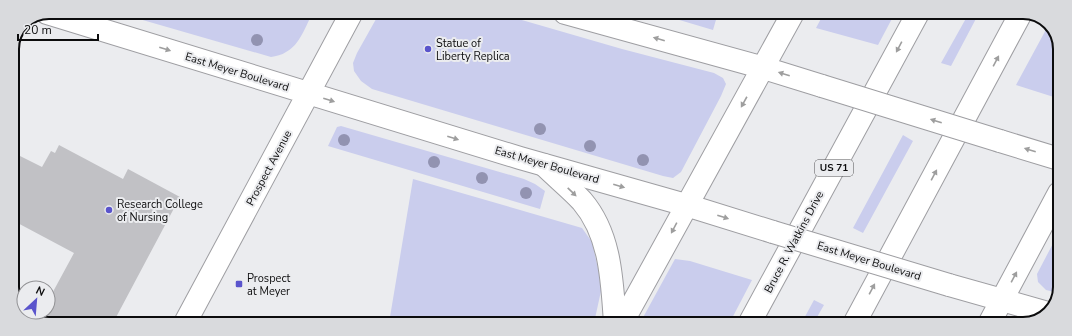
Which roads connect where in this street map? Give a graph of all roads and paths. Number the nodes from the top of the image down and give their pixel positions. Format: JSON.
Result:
{"nodes":[{"id":1,"x":66,"y":19,"type":"edge"},
{"id":2,"x":348,"y":19,"type":"edge"},
{"id":3,"x":587,"y":19,"type":"edge"},
{"id":4,"x":790,"y":19,"type":"edge"},
{"id":5,"x":915,"y":19,"type":"edge"},
{"id":6,"x":1018,"y":19,"type":"edge"},
{"id":7,"x":764,"y":68,"type":"junction"},
{"id":8,"x":307,"y":94,"type":"junction"},
{"id":9,"x":1053,"y":157,"type":"edge"},
{"id":10,"x":544,"y":165,"type":"junction"},
{"id":11,"x":1053,"y":204,"type":"edge"},
{"id":12,"x":686,"y":205,"type":"junction"},
{"id":13,"x":1002,"y":300,"type":"junction"},
{"id":14,"x":1041,"y":311,"type":"edge"},
{"id":15,"x":188,"y":317,"type":"edge"},
{"id":16,"x":615,"y":317,"type":"edge"},
{"id":17,"x":626,"y":317,"type":"edge"},
{"id":18,"x":753,"y":317,"type":"edge"},
{"id":19,"x":858,"y":317,"type":"edge"},
{"id":20,"x":993,"y":317,"type":"edge"}],
"edges":[{"from":1,"to":8,"type":"main road","name":"East Meyer Boulevard","one_way":true},
{"from":2,"to":8,"type":"main road","name":"Prospect Avenue"},
{"from":7,"to":3,"type":"main road","one_way":true},
{"from":4,"to":7,"type":"main road"},
{"from":5,"to":18,"type":"main road","name":"Bruce R. Watkins Drive","number":"US 71","one_way":true},
{"from":19,"to":6,"type":"main road","one_way":true},
{"from":9,"to":7,"type":"main road","one_way":true,"bridge":true},
{"from":7,"to":12,"type":"main road","one_way":true},
{"from":8,"to":10,"type":"main road","name":"East Meyer Boulevard","one_way":true},
{"from":8,"to":15,"type":"main road","name":"Prospect Avenue"},
{"from":10,"to":12,"type":"main road","name":"East Meyer Boulevard","one_way":true},
{"from":10,"to":16,"type":"main road","one_way":true},
{"from":13,"to":11,"type":"main road","one_way":true},
{"from":12,"to":13,"type":"main road","name":"East Meyer Boulevard","one_way":true,"bridge":true},
{"from":12,"to":17,"type":"main road","one_way":true},
{"from":13,"to":14,"type":"main road","name":"East Meyer Boulevard"},
{"from":13,"to":20,"type":"main road"}]}
